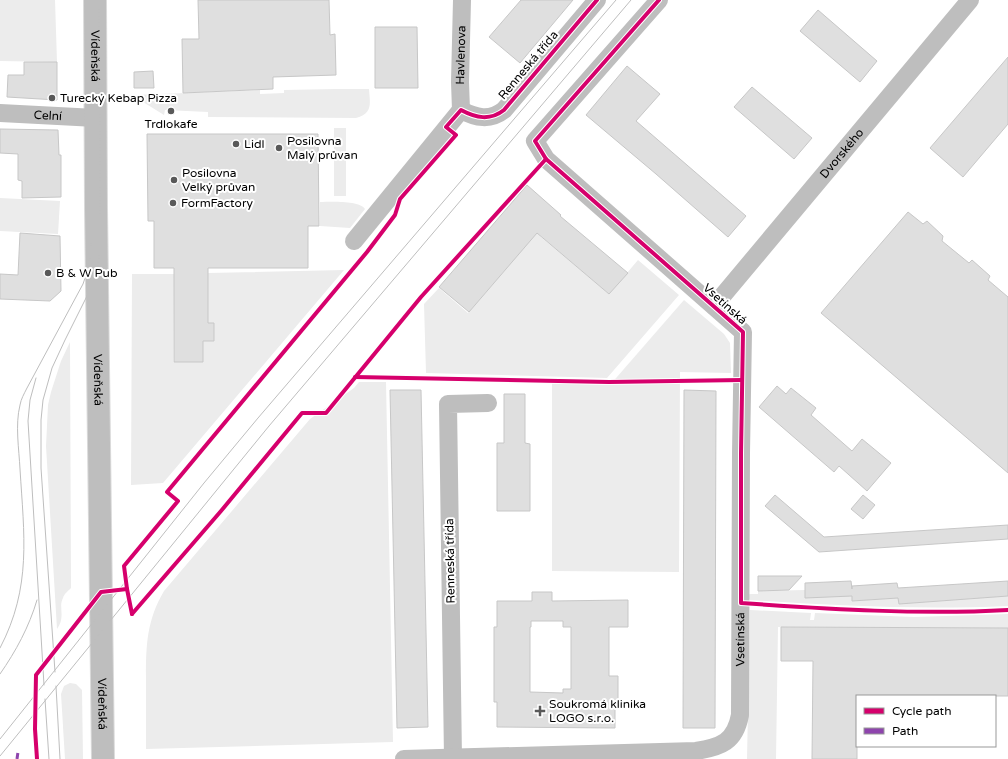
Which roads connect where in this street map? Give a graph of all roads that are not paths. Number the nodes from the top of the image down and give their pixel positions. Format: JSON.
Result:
{"nodes":[{"id":1,"x":95,"y":0,"type":"edge"},
{"id":2,"x":462,"y":0,"type":"edge"},
{"id":3,"x":597,"y":0,"type":"edge"},
{"id":4,"x":659,"y":0,"type":"edge"},
{"id":5,"x":970,"y":0,"type":"edge"},
{"id":6,"x":461,"y":110,"type":"junction"},
{"id":7,"x":0,"y":113,"type":"edge"},
{"id":8,"x":96,"y":118,"type":"junction"},
{"id":9,"x":354,"y":241,"type":"dead end"},
{"id":10,"x":714,"y":306,"type":"junction"},
{"id":11,"x":488,"y":404,"type":"dead end"},
{"id":12,"x":624,"y":756,"type":"edge"},
{"id":13,"x":452,"y":758,"type":"edge"},
{"id":14,"x":103,"y":759,"type":"edge"},
{"id":15,"x":404,"y":759,"type":"edge"}],
"edges":[{"from":1,"to":8,"type":"main road","name":"Vídeňská"},
{"from":2,"to":6,"type":"street","name":"Havlenova"},
{"from":3,"to":6,"type":"street","name":"Renneská třída"},
{"from":4,"to":10,"type":"street","name":"Vsetínská"},
{"from":5,"to":10,"type":"street","name":"Dvorského"},
{"from":6,"to":9,"type":"street"},
{"from":7,"to":8,"type":"street","name":"Celní"},
{"from":8,"to":14,"type":"main road","name":"Vídeňská"},
{"from":10,"to":12,"type":"street","name":"Vsetínská"},
{"from":11,"to":13,"type":"street","name":"Renneská třída"},
{"from":12,"to":13,"type":"street","name":"Vsetínská"},
{"from":13,"to":15,"type":"street","name":"Vsetínská"}]}
